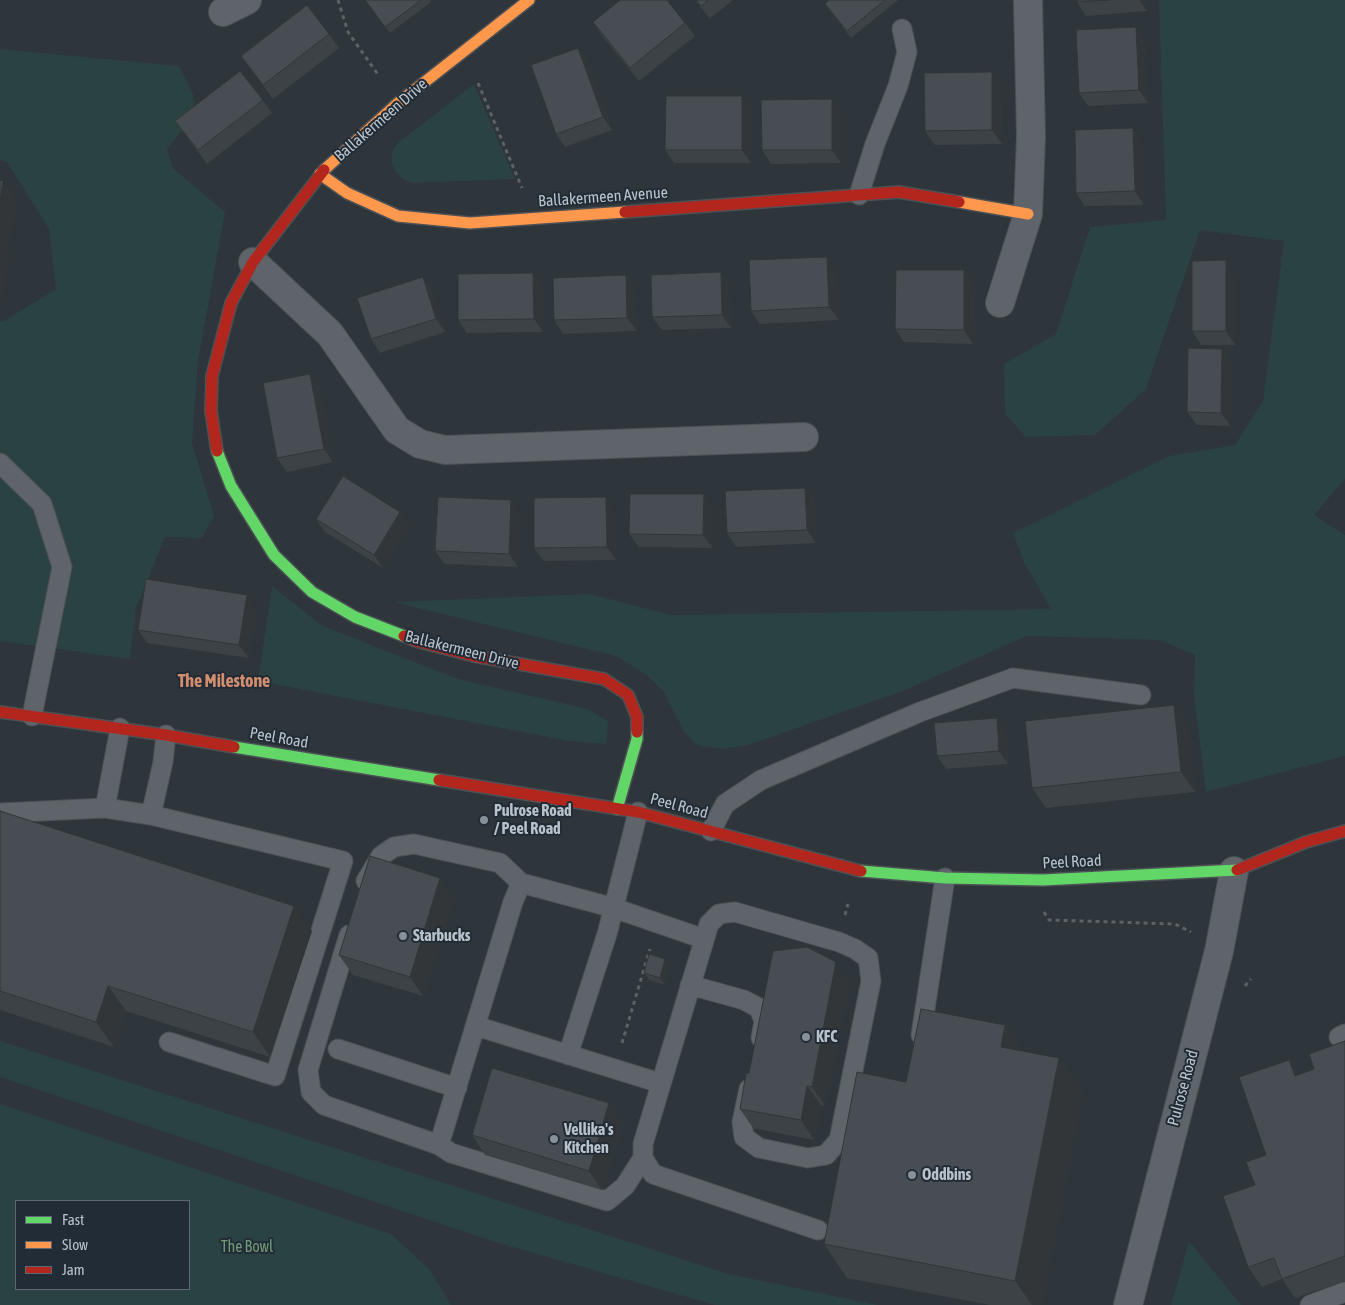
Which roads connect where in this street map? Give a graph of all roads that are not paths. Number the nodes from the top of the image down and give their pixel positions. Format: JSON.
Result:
{"nodes":[{"id":1,"x":529,"y":0,"type":"edge"},
{"id":2,"x":1028,"y":0,"type":"edge"},
{"id":3,"x":902,"y":28,"type":"dead end"},
{"id":4,"x":320,"y":174,"type":"junction"},
{"id":5,"x":860,"y":195,"type":"junction"},
{"id":6,"x":1028,"y":214,"type":"junction"},
{"id":7,"x":254,"y":262,"type":"junction"},
{"id":8,"x":1000,"y":303,"type":"dead end"},
{"id":9,"x":804,"y":437,"type":"dead end"},
{"id":10,"x":0,"y":463,"type":"edge"},
{"id":11,"x":1142,"y":695,"type":"dead end"},
{"id":12,"x":0,"y":712,"type":"edge"},
{"id":13,"x":32,"y":716,"type":"junction"},
{"id":14,"x":120,"y":728,"type":"junction"},
{"id":15,"x":166,"y":734,"type":"junction"},
{"id":16,"x":105,"y":808,"type":"junction"},
{"id":17,"x":617,"y":809,"type":"junction"},
{"id":18,"x":0,"y":812,"type":"edge"},
{"id":19,"x":638,"y":812,"type":"junction"},
{"id":20,"x":151,"y":815,"type":"junction"},
{"id":21,"x":1345,"y":831,"type":"edge"},
{"id":22,"x":711,"y":832,"type":"junction"},
{"id":23,"x":1234,"y":871,"type":"junction"},
{"id":24,"x":945,"y":878,"type":"junction"},
{"id":25,"x":521,"y":883,"type":"junction"},
{"id":26,"x":362,"y":893,"type":"edge"},
{"id":27,"x":614,"y":908,"type":"junction"},
{"id":28,"x":353,"y":921,"type":"edge"},
{"id":29,"x":707,"y":931,"type":"junction"},
{"id":30,"x":690,"y":985,"type":"junction"},
{"id":31,"x":476,"y":1026,"type":"junction"},
{"id":32,"x":169,"y":1042,"type":"dead end"},
{"id":33,"x":338,"y":1050,"type":"dead end"},
{"id":34,"x":919,"y":1052,"type":"edge"},
{"id":35,"x":568,"y":1055,"type":"junction"},
{"id":36,"x":757,"y":1056,"type":"edge"},
{"id":37,"x":753,"y":1075,"type":"edge"},
{"id":38,"x":660,"y":1083,"type":"junction"},
{"id":39,"x":457,"y":1088,"type":"junction"},
{"id":40,"x":439,"y":1145,"type":"junction"},
{"id":41,"x":643,"y":1158,"type":"junction"},
{"id":42,"x":818,"y":1230,"type":"dead end"},
{"id":43,"x":1345,"y":1292,"type":"edge"},
{"id":44,"x":1128,"y":1305,"type":"edge"},
{"id":45,"x":1310,"y":1305,"type":"edge"}],
"edges":[{"from":1,"to":4,"type":"main road","name":"Ballakermeen Drive"},
{"from":2,"to":6,"type":"street"},
{"from":3,"to":5,"type":"lane"},
{"from":4,"to":5,"type":"main road","name":"Ballakermeen Avenue"},
{"from":4,"to":7,"type":"main road","name":"Ballakermeen Drive"},
{"from":5,"to":6,"type":"main road","name":"Ballakermeen Avenue"},
{"from":6,"to":8,"type":"street"},
{"from":7,"to":9,"type":"street"},
{"from":7,"to":17,"type":"main road","name":"Ballakermeen Drive"},
{"from":10,"to":13,"type":"lane"},
{"from":11,"to":22,"type":"lane"},
{"from":12,"to":13,"type":"main road","name":"Peel Road"},
{"from":13,"to":14,"type":"main road","name":"Peel Road"},
{"from":14,"to":15,"type":"main road","name":"Peel Road"},
{"from":14,"to":16,"type":"lane"},
{"from":15,"to":17,"type":"main road","name":"Peel Road"},
{"from":15,"to":20,"type":"lane"},
{"from":16,"to":18,"type":"lane"},
{"from":16,"to":20,"type":"lane"},
{"from":17,"to":19,"type":"main road","name":"Peel Road"},
{"from":19,"to":22,"type":"main road","name":"Peel Road"},
{"from":19,"to":27,"type":"lane"},
{"from":20,"to":32,"type":"lane"},
{"from":21,"to":23,"type":"main road","name":"Peel Road"},
{"from":22,"to":24,"type":"main road","name":"Peel Road"},
{"from":23,"to":24,"type":"main road","name":"Peel Road"},
{"from":23,"to":44,"type":"street","name":"Pulrose Road"},
{"from":24,"to":34,"type":"lane"},
{"from":25,"to":26,"type":"lane"},
{"from":25,"to":27,"type":"lane"},
{"from":25,"to":31,"type":"lane"},
{"from":27,"to":29,"type":"lane"},
{"from":27,"to":35,"type":"lane"},
{"from":28,"to":40,"type":"lane"},
{"from":29,"to":30,"type":"lane"},
{"from":29,"to":37,"type":"lane"},
{"from":30,"to":36,"type":"lane"},
{"from":30,"to":38,"type":"lane"},
{"from":31,"to":35,"type":"lane"},
{"from":31,"to":39,"type":"lane"},
{"from":33,"to":39,"type":"lane"},
{"from":35,"to":38,"type":"lane"},
{"from":38,"to":41,"type":"lane"},
{"from":39,"to":40,"type":"lane"},
{"from":40,"to":41,"type":"lane"},
{"from":41,"to":42,"type":"lane"},
{"from":43,"to":45,"type":"lane"}]}
